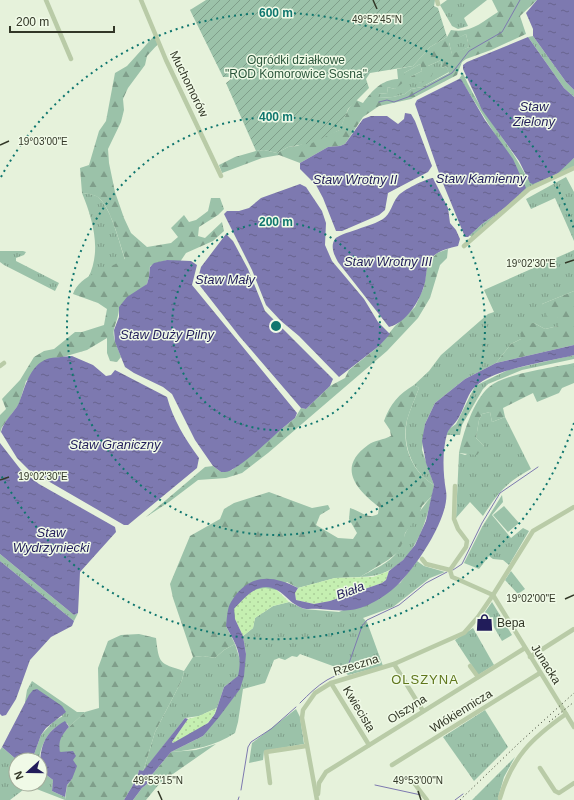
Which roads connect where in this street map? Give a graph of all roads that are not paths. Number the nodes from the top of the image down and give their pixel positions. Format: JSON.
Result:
{"nodes":[{"id":1,"x":46,"y":0,"type":"edge"},
{"id":2,"x":141,"y":0,"type":"edge"},
{"id":3,"x":71,"y":59,"type":"dead end"},
{"id":4,"x":574,"y":168,"type":"edge"},
{"id":5,"x":221,"y":176,"type":"dead end"},
{"id":6,"x":464,"y":246,"type":"dead end"},
{"id":7,"x":455,"y":486,"type":"dead end"},
{"id":8,"x":574,"y":507,"type":"edge"},
{"id":9,"x":422,"y":559,"type":"dead end"},
{"id":10,"x":450,"y":570,"type":"junction"},
{"id":11,"x":493,"y":595,"type":"junction"},
{"id":12,"x":574,"y":629,"type":"edge"},
{"id":13,"x":524,"y":648,"type":"junction"},
{"id":14,"x":530,"y":656,"type":"junction"},
{"id":15,"x":394,"y":664,"type":"junction"},
{"id":16,"x":470,"y":666,"type":"dead end"},
{"id":17,"x":540,"y":673,"type":"junction"},
{"id":18,"x":478,"y":677,"type":"junction"},
{"id":19,"x":331,"y":683,"type":"junction"},
{"id":20,"x":423,"y":711,"type":"junction"},
{"id":21,"x":566,"y":714,"type":"junction"},
{"id":22,"x":574,"y":727,"type":"edge"},
{"id":23,"x":306,"y":746,"type":"junction"},
{"id":24,"x":369,"y":746,"type":"junction"},
{"id":25,"x":392,"y":765,"type":"dead end"},
{"id":26,"x":540,"y":768,"type":"dead end"},
{"id":27,"x":270,"y":783,"type":"dead end"},
{"id":28,"x":574,"y":783,"type":"edge"},
{"id":29,"x":414,"y":784,"type":"dead end"},
{"id":30,"x":500,"y":798,"type":"dead end"},
{"id":31,"x":318,"y":800,"type":"edge"},
{"id":32,"x":427,"y":800,"type":"edge"}],
"edges":[{"from":1,"to":3,"type":"street"},
{"from":2,"to":5,"type":"street","name":"Muchomorów"},
{"from":4,"to":6,"type":"street"},
{"from":7,"to":10,"type":"street"},
{"from":8,"to":11,"type":"street","name":"Rzeczna"},
{"from":9,"to":10,"type":"street"},
{"from":10,"to":11,"type":"street"},
{"from":11,"to":13,"type":"street","name":"Junacka"},
{"from":11,"to":15,"type":"street","name":"Rzeczna"},
{"from":12,"to":14,"type":"street"},
{"from":13,"to":14,"type":"street","name":"Junacka"},
{"from":13,"to":18,"type":"street","name":"Olszyna"},
{"from":14,"to":17,"type":"street","name":"Junacka"},
{"from":15,"to":19,"type":"street","name":"Rzeczna"},
{"from":15,"to":20,"type":"street"},
{"from":16,"to":18,"type":"street"},
{"from":17,"to":21,"type":"street","name":"Junacka"},
{"from":17,"to":25,"type":"street","name":"Włókiennicza"},
{"from":18,"to":20,"type":"street","name":"Olszyna"},
{"from":19,"to":23,"type":"street","name":"Rzeczna"},
{"from":19,"to":24,"type":"street","name":"Kwiecista"},
{"from":20,"to":24,"type":"street","name":"Olszyna"},
{"from":21,"to":22,"type":"street","name":"Junacka"},
{"from":21,"to":30,"type":"street"},
{"from":23,"to":27,"type":"street"},
{"from":23,"to":31,"type":"street","name":"Rzeczna"},
{"from":24,"to":31,"type":"street","name":"Olszyna"},
{"from":26,"to":28,"type":"street"},
{"from":29,"to":32,"type":"street"}]}
